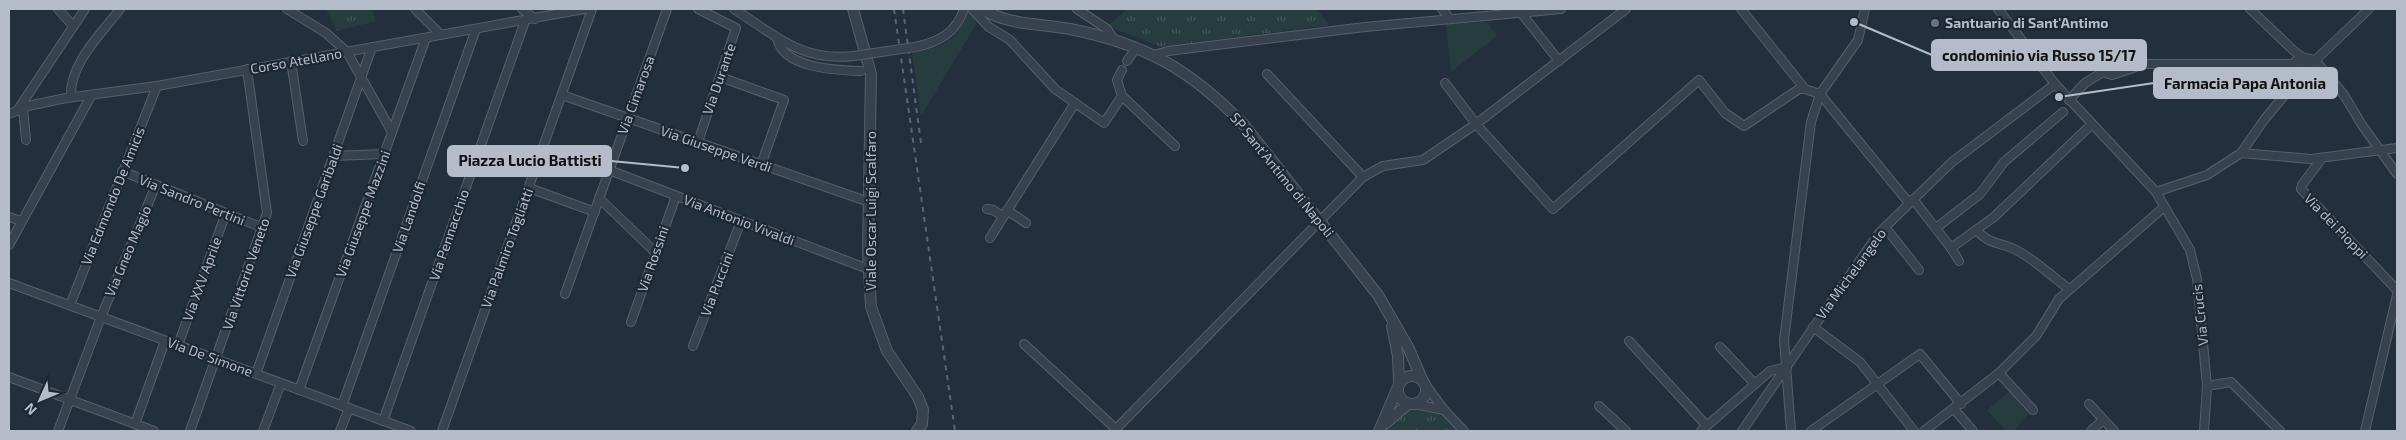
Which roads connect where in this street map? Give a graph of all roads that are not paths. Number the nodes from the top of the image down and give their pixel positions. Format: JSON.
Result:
{"nodes":[{"id":1,"x":58,"y":9,"type":"edge"},
{"id":2,"x":85,"y":9,"type":"edge"},
{"id":3,"x":120,"y":9,"type":"edge"},
{"id":4,"x":287,"y":9,"type":"edge"},
{"id":5,"x":415,"y":9,"type":"edge"},
{"id":6,"x":522,"y":9,"type":"edge"},
{"id":7,"x":584,"y":9,"type":"edge"},
{"id":8,"x":592,"y":9,"type":"edge"},
{"id":9,"x":667,"y":9,"type":"edge"},
{"id":10,"x":698,"y":9,"type":"edge"},
{"id":11,"x":734,"y":9,"type":"edge"},
{"id":12,"x":853,"y":9,"type":"edge"},
{"id":13,"x":972,"y":9,"type":"edge"},
{"id":14,"x":982,"y":9,"type":"edge"},
{"id":15,"x":1077,"y":9,"type":"edge"},
{"id":16,"x":1442,"y":9,"type":"edge"},
{"id":17,"x":1561,"y":9,"type":"edge"},
{"id":18,"x":1626,"y":9,"type":"edge"},
{"id":19,"x":1741,"y":9,"type":"edge"},
{"id":20,"x":1865,"y":9,"type":"edge"},
{"id":21,"x":1998,"y":9,"type":"edge"},
{"id":22,"x":2250,"y":9,"type":"edge"},
{"id":23,"x":2369,"y":9,"type":"edge"},
{"id":24,"x":963,"y":11,"type":"edge"},
{"id":25,"x":1522,"y":14,"type":"junction"},
{"id":26,"x":535,"y":19,"type":"junction"},
{"id":27,"x":1450,"y":19,"type":"junction"},
{"id":28,"x":525,"y":20,"type":"junction"},
{"id":29,"x":73,"y":26,"type":"junction"},
{"id":30,"x":476,"y":29,"type":"junction"},
{"id":31,"x":441,"y":35,"type":"junction"},
{"id":32,"x":426,"y":38,"type":"junction"},
{"id":33,"x":777,"y":38,"type":"junction"},
{"id":34,"x":1114,"y":40,"type":"junction"},
{"id":35,"x":372,"y":47,"type":"junction"},
{"id":36,"x":1136,"y":48,"type":"junction"},
{"id":37,"x":2294,"y":51,"type":"junction"},
{"id":38,"x":347,"y":52,"type":"junction"},
{"id":39,"x":1154,"y":55,"type":"junction"},
{"id":40,"x":2315,"y":60,"type":"junction"},
{"id":41,"x":291,"y":61,"type":"junction"},
{"id":42,"x":1127,"y":61,"type":"dead end"},
{"id":43,"x":1559,"y":61,"type":"junction"},
{"id":44,"x":2299,"y":65,"type":"junction"},
{"id":45,"x":247,"y":69,"type":"junction"},
{"id":46,"x":1122,"y":70,"type":"dead end"},
{"id":47,"x":861,"y":71,"type":"dead end"},
{"id":48,"x":1267,"y":74,"type":"dead end"},
{"id":49,"x":720,"y":77,"type":"junction"},
{"id":50,"x":361,"y":78,"type":"junction"},
{"id":51,"x":1445,"y":83,"type":"dead end"},
{"id":52,"x":2055,"y":84,"type":"junction"},
{"id":53,"x":156,"y":86,"type":"junction"},
{"id":54,"x":1805,"y":88,"type":"junction"},
{"id":55,"x":1820,"y":94,"type":"junction"},
{"id":56,"x":562,"y":95,"type":"junction"},
{"id":57,"x":91,"y":96,"type":"junction"},
{"id":58,"x":1122,"y":96,"type":"junction"},
{"id":59,"x":26,"y":97,"type":"junction"},
{"id":60,"x":72,"y":97,"type":"junction"},
{"id":61,"x":2069,"y":100,"type":"junction"},
{"id":62,"x":1075,"y":103,"type":"junction"},
{"id":63,"x":39,"y":104,"type":"junction"},
{"id":64,"x":2063,"y":112,"type":"dead end"},
{"id":65,"x":13,"y":113,"type":"edge"},
{"id":66,"x":628,"y":118,"type":"junction"},
{"id":67,"x":1476,"y":124,"type":"junction"},
{"id":68,"x":2092,"y":124,"type":"junction"},
{"id":69,"x":392,"y":132,"type":"junction"},
{"id":70,"x":26,"y":140,"type":"dead end"},
{"id":71,"x":303,"y":141,"type":"dead end"},
{"id":72,"x":698,"y":142,"type":"junction"},
{"id":73,"x":1175,"y":146,"type":"dead end"},
{"id":74,"x":2397,"y":148,"type":"edge"},
{"id":75,"x":2381,"y":150,"type":"junction"},
{"id":76,"x":2242,"y":153,"type":"junction"},
{"id":77,"x":384,"y":154,"type":"junction"},
{"id":78,"x":333,"y":156,"type":"junction"},
{"id":79,"x":2322,"y":158,"type":"junction"},
{"id":80,"x":761,"y":164,"type":"junction"},
{"id":81,"x":609,"y":170,"type":"junction"},
{"id":82,"x":122,"y":171,"type":"junction"},
{"id":83,"x":2397,"y":174,"type":"edge"},
{"id":84,"x":1363,"y":177,"type":"junction"},
{"id":85,"x":156,"y":185,"type":"junction"},
{"id":86,"x":529,"y":188,"type":"junction"},
{"id":87,"x":2156,"y":192,"type":"junction"},
{"id":88,"x":676,"y":196,"type":"junction"},
{"id":89,"x":599,"y":198,"type":"junction"},
{"id":90,"x":1911,"y":201,"type":"junction"},
{"id":91,"x":869,"y":202,"type":"junction"},
{"id":92,"x":2164,"y":207,"type":"junction"},
{"id":93,"x":987,"y":209,"type":"dead end"},
{"id":94,"x":595,"y":212,"type":"junction"},
{"id":95,"x":226,"y":213,"type":"junction"},
{"id":96,"x":1005,"y":213,"type":"junction"},
{"id":97,"x":9,"y":217,"type":"edge"},
{"id":98,"x":21,"y":221,"type":"junction"},
{"id":99,"x":741,"y":221,"type":"junction"},
{"id":100,"x":1321,"y":221,"type":"junction"},
{"id":101,"x":1026,"y":223,"type":"dead end"},
{"id":102,"x":1885,"y":227,"type":"junction"},
{"id":103,"x":262,"y":228,"type":"junction"},
{"id":104,"x":1936,"y":228,"type":"junction"},
{"id":105,"x":1976,"y":230,"type":"junction"},
{"id":106,"x":990,"y":238,"type":"dead end"},
{"id":107,"x":9,"y":245,"type":"edge"},
{"id":108,"x":1951,"y":248,"type":"junction"},
{"id":109,"x":656,"y":253,"type":"junction"},
{"id":110,"x":1959,"y":261,"type":"dead end"},
{"id":111,"x":868,"y":270,"type":"junction"},
{"id":112,"x":1919,"y":270,"type":"dead end"},
{"id":113,"x":9,"y":283,"type":"edge"},
{"id":114,"x":2069,"y":289,"type":"junction"},
{"id":115,"x":2397,"y":290,"type":"edge"},
{"id":116,"x":565,"y":294,"type":"dead end"},
{"id":117,"x":2397,"y":295,"type":"edge"},
{"id":118,"x":70,"y":306,"type":"junction"},
{"id":119,"x":1390,"y":315,"type":"junction"},
{"id":120,"x":101,"y":317,"type":"junction"},
{"id":121,"x":631,"y":322,"type":"dead end"},
{"id":122,"x":1813,"y":327,"type":"junction"},
{"id":123,"x":165,"y":340,"type":"junction"},
{"id":124,"x":1629,"y":341,"type":"dead end"},
{"id":125,"x":1024,"y":344,"type":"dead end"},
{"id":126,"x":178,"y":345,"type":"junction"},
{"id":127,"x":693,"y":346,"type":"dead end"},
{"id":128,"x":1720,"y":347,"type":"dead end"},
{"id":129,"x":217,"y":360,"type":"junction"},
{"id":130,"x":1787,"y":366,"type":"junction"},
{"id":131,"x":1999,"y":372,"type":"junction"},
{"id":132,"x":256,"y":374,"type":"junction"},
{"id":133,"x":9,"y":377,"type":"edge"},
{"id":134,"x":1424,"y":382,"type":"junction"},
{"id":135,"x":281,"y":383,"type":"junction"},
{"id":136,"x":1755,"y":384,"type":"junction"},
{"id":137,"x":1876,"y":384,"type":"junction"},
{"id":138,"x":1398,"y":386,"type":"junction"},
{"id":139,"x":2207,"y":386,"type":"junction"},
{"id":140,"x":299,"y":390,"type":"junction"},
{"id":141,"x":70,"y":400,"type":"junction"},
{"id":142,"x":1412,"y":404,"type":"junction"},
{"id":143,"x":1961,"y":404,"type":"junction"},
{"id":144,"x":2089,"y":404,"type":"dead end"},
{"id":145,"x":1598,"y":406,"type":"dead end"},
{"id":146,"x":346,"y":407,"type":"junction"},
{"id":147,"x":1954,"y":409,"type":"junction"},
{"id":148,"x":1444,"y":410,"type":"junction"},
{"id":149,"x":2033,"y":410,"type":"dead end"},
{"id":150,"x":2103,"y":420,"type":"junction"},
{"id":151,"x":383,"y":421,"type":"junction"},
{"id":152,"x":135,"y":424,"type":"junction"},
{"id":153,"x":1704,"y":428,"type":"edge"},
{"id":154,"x":1380,"y":429,"type":"edge"},
{"id":155,"x":1746,"y":429,"type":"edge"},
{"id":156,"x":1115,"y":430,"type":"edge"},
{"id":157,"x":58,"y":431,"type":"edge"},
{"id":158,"x":154,"y":431,"type":"edge"},
{"id":159,"x":190,"y":431,"type":"edge"},
{"id":160,"x":263,"y":431,"type":"edge"},
{"id":161,"x":340,"y":431,"type":"edge"},
{"id":162,"x":411,"y":431,"type":"edge"},
{"id":163,"x":442,"y":431,"type":"edge"},
{"id":164,"x":917,"y":431,"type":"edge"},
{"id":165,"x":1464,"y":431,"type":"edge"},
{"id":166,"x":1626,"y":431,"type":"edge"},
{"id":167,"x":1791,"y":431,"type":"edge"},
{"id":168,"x":1811,"y":431,"type":"edge"},
{"id":169,"x":1914,"y":431,"type":"edge"},
{"id":170,"x":1924,"y":431,"type":"edge"},
{"id":171,"x":1973,"y":431,"type":"edge"},
{"id":172,"x":2091,"y":431,"type":"edge"},
{"id":173,"x":2114,"y":431,"type":"edge"},
{"id":174,"x":2204,"y":431,"type":"edge"},
{"id":175,"x":2280,"y":431,"type":"edge"},
{"id":176,"x":2365,"y":431,"type":"edge"}],
"edges":[{"from":1,"to":29,"type":"street"},
{"from":2,"to":29,"type":"street"},
{"from":3,"to":60,"type":"street"},
{"from":4,"to":38,"type":"street"},
{"from":5,"to":31,"type":"street"},
{"from":6,"to":26,"type":"street"},
{"from":7,"to":26,"type":"street","name":"Corso Atellano"},
{"from":8,"to":56,"type":"street","name":"Via Palmiro Togliatti"},
{"from":9,"to":66,"type":"street","name":"Via Cimarosa"},
{"from":10,"to":49,"type":"street","name":"Via Durante"},
{"from":11,"to":33,"type":"street"},
{"from":12,"to":91,"type":"street","name":"Viale Oscar Luigi Scalfaro"},
{"from":13,"to":62,"type":"street"},
{"from":14,"to":34,"type":"street","name":"SP Sant'Antimo di Napoli"},
{"from":15,"to":34,"type":"street"},
{"from":16,"to":27,"type":"street"},
{"from":17,"to":25,"type":"street"},
{"from":18,"to":43,"type":"street"},
{"from":19,"to":54,"type":"street"},
{"from":20,"to":55,"type":"street"},
{"from":21,"to":52,"type":"street","name":"Via Crucis"},
{"from":22,"to":37,"type":"street"},
{"from":23,"to":40,"type":"street"},
{"from":24,"to":33,"type":"street","bridge":true},
{"from":25,"to":27,"type":"street"},
{"from":25,"to":43,"type":"street"},
{"from":26,"to":28,"type":"street","name":"Corso Atellano"},
{"from":27,"to":39,"type":"street"},
{"from":28,"to":30,"type":"street","name":"Corso Atellano"},
{"from":28,"to":151,"type":"street","name":"Via Pennacchio"},
{"from":29,"to":59,"type":"street"},
{"from":30,"to":31,"type":"street","name":"Corso Atellano"},
{"from":30,"to":146,"type":"street","name":"Via Landolfi"},
{"from":31,"to":32,"type":"street","name":"Corso Atellano"},
{"from":32,"to":35,"type":"street","name":"Corso Atellano"},
{"from":32,"to":69,"type":"street","name":"Via Giuseppe Mazzini"},
{"from":33,"to":47,"type":"street"},
{"from":34,"to":36,"type":"street","name":"SP Sant'Antimo di Napoli"},
{"from":35,"to":38,"type":"street","name":"Corso Atellano"},
{"from":35,"to":50,"type":"street","name":"Via Giuseppe Garibaldi"},
{"from":36,"to":39,"type":"street","name":"SP Sant'Antimo di Napoli"},
{"from":36,"to":42,"type":"street"},
{"from":37,"to":40,"type":"street"},
{"from":37,"to":44,"type":"street"},
{"from":38,"to":41,"type":"street","name":"Corso Atellano"},
{"from":38,"to":50,"type":"street"},
{"from":39,"to":100,"type":"street","name":"SP Sant'Antimo di Napoli"},
{"from":40,"to":44,"type":"street"},
{"from":40,"to":75,"type":"street"},
{"from":41,"to":45,"type":"street","name":"Corso Atellano"},
{"from":41,"to":71,"type":"street"},
{"from":43,"to":67,"type":"street"},
{"from":44,"to":61,"type":"street"},
{"from":44,"to":76,"type":"street"},
{"from":45,"to":53,"type":"street","name":"Corso Atellano"},
{"from":45,"to":103,"type":"street","name":"Via Vittorio Veneto"},
{"from":46,"to":58,"type":"street"},
{"from":48,"to":84,"type":"street"},
{"from":49,"to":72,"type":"street","name":"Via Durante"},
{"from":49,"to":80,"type":"street"},
{"from":50,"to":69,"type":"street"},
{"from":50,"to":78,"type":"street","name":"Via Giuseppe Garibaldi"},
{"from":51,"to":67,"type":"street"},
{"from":52,"to":61,"type":"street","name":"Via Crucis"},
{"from":52,"to":90,"type":"street","name":"Via Michelangelo"},
{"from":53,"to":57,"type":"street","name":"Corso Atellano"},
{"from":53,"to":82,"type":"street","name":"Via Edmondo De Amicis"},
{"from":54,"to":55,"type":"street"},
{"from":54,"to":67,"type":"street"},
{"from":55,"to":90,"type":"street"},
{"from":55,"to":130,"type":"street"},
{"from":56,"to":66,"type":"street","name":"Via Giuseppe Verdi"},
{"from":56,"to":86,"type":"street","name":"Via Palmiro Togliatti"},
{"from":57,"to":60,"type":"street","name":"Corso Atellano"},
{"from":57,"to":98,"type":"street"},
{"from":58,"to":62,"type":"street"},
{"from":58,"to":73,"type":"street"},
{"from":59,"to":63,"type":"street"},
{"from":59,"to":65,"type":"street"},
{"from":60,"to":63,"type":"street","name":"Corso Atellano"},
{"from":61,"to":68,"type":"street","name":"Via Crucis"},
{"from":62,"to":96,"type":"street"},
{"from":63,"to":65,"type":"street","name":"Corso Atellano"},
{"from":64,"to":104,"type":"street"},
{"from":65,"to":70,"type":"street"},
{"from":66,"to":72,"type":"street","name":"Via Giuseppe Verdi"},
{"from":66,"to":81,"type":"street","name":"Via Cimarosa"},
{"from":67,"to":84,"type":"street"},
{"from":68,"to":87,"type":"street","name":"Via Crucis"},
{"from":68,"to":105,"type":"street"},
{"from":69,"to":77,"type":"street","name":"Via Giuseppe Mazzini"},
{"from":72,"to":80,"type":"street","name":"Via Giuseppe Verdi"},
{"from":74,"to":75,"type":"street"},
{"from":75,"to":79,"type":"street"},
{"from":75,"to":83,"type":"street"},
{"from":76,"to":79,"type":"street"},
{"from":76,"to":87,"type":"street"},
{"from":77,"to":78,"type":"street"},
{"from":77,"to":140,"type":"street","name":"Via Giuseppe Mazzini"},
{"from":78,"to":132,"type":"street","name":"Via Giuseppe Garibaldi"},
{"from":79,"to":115,"type":"street","name":"Via dei Pioppi"},
{"from":80,"to":91,"type":"street","name":"Via Giuseppe Verdi"},
{"from":81,"to":88,"type":"street","name":"Via Antonio Vivaldi"},
{"from":81,"to":89,"type":"street","name":"Via Cimarosa"},
{"from":82,"to":85,"type":"street","name":"Via Sandro Pertini"},
{"from":82,"to":118,"type":"street","name":"Via Edmondo De Amicis"},
{"from":84,"to":100,"type":"street"},
{"from":85,"to":95,"type":"street","name":"Via Sandro Pertini"},
{"from":85,"to":120,"type":"street","name":"Via Gneo Magio"},
{"from":86,"to":94,"type":"street"},
{"from":86,"to":163,"type":"street","name":"Via Palmiro Togliatti"},
{"from":87,"to":92,"type":"street","name":"Via Crucis"},
{"from":88,"to":99,"type":"street","name":"Via Antonio Vivaldi"},
{"from":88,"to":109,"type":"street","name":"Via Rossini"},
{"from":89,"to":94,"type":"street","name":"Via Cimarosa"},
{"from":89,"to":109,"type":"street"},
{"from":90,"to":102,"type":"street","name":"Via Michelangelo"},
{"from":90,"to":104,"type":"street"},
{"from":91,"to":111,"type":"street","name":"Viale Oscar Luigi Scalfaro"},
{"from":92,"to":114,"type":"street"},
{"from":92,"to":139,"type":"street","name":"Via Crucis"},
{"from":93,"to":96,"type":"street"},
{"from":94,"to":116,"type":"street","name":"Via Cimarosa"},
{"from":95,"to":103,"type":"street","name":"Via Sandro Pertini"},
{"from":95,"to":126,"type":"street","name":"Via XXV Aprile"},
{"from":96,"to":101,"type":"street"},
{"from":96,"to":106,"type":"street"},
{"from":97,"to":98,"type":"street"},
{"from":98,"to":107,"type":"street"},
{"from":99,"to":111,"type":"street","name":"Via Antonio Vivaldi"},
{"from":99,"to":127,"type":"street","name":"Via Puccini"},
{"from":100,"to":119,"type":"street","name":"SP Sant'Antimo di Napoli"},
{"from":100,"to":156,"type":"street"},
{"from":102,"to":112,"type":"street"},
{"from":102,"to":122,"type":"street","name":"Via Michelangelo"},
{"from":103,"to":129,"type":"street","name":"Via Vittorio Veneto"},
{"from":104,"to":108,"type":"street"},
{"from":105,"to":108,"type":"street"},
{"from":105,"to":114,"type":"street"},
{"from":108,"to":110,"type":"street"},
{"from":109,"to":121,"type":"street","name":"Via Rossini"},
{"from":111,"to":164,"type":"street","name":"Viale Oscar Luigi Scalfaro"},
{"from":113,"to":118,"type":"street","name":"Via De Simone"},
{"from":114,"to":131,"type":"street"},
{"from":117,"to":176,"type":"street"},
{"from":118,"to":120,"type":"street","name":"Via De Simone"},
{"from":119,"to":134,"type":"street","name":"SP Sant'Antimo di Napoli"},
{"from":119,"to":138,"type":"street","name":"SP Sant'Antimo di Napoli"},
{"from":120,"to":123,"type":"street","name":"Via De Simone"},
{"from":120,"to":141,"type":"street","name":"Via Gneo Magio"},
{"from":122,"to":130,"type":"street","name":"Via Michelangelo"},
{"from":122,"to":137,"type":"street"},
{"from":123,"to":126,"type":"street","name":"Via De Simone"},
{"from":123,"to":152,"type":"street"},
{"from":124,"to":153,"type":"street"},
{"from":125,"to":156,"type":"street"},
{"from":126,"to":129,"type":"street","name":"Via De Simone"},
{"from":128,"to":136,"type":"street"},
{"from":129,"to":132,"type":"street","name":"Via De Simone"},
{"from":129,"to":159,"type":"street","name":"Via Vittorio Veneto"},
{"from":130,"to":136,"type":"street"},
{"from":130,"to":155,"type":"street","name":"Via Michelangelo"},
{"from":130,"to":167,"type":"street"},
{"from":131,"to":143,"type":"street"},
{"from":131,"to":149,"type":"street"},
{"from":132,"to":135,"type":"street","name":"Via De Simone"},
{"from":133,"to":141,"type":"street"},
{"from":134,"to":138,"type":"street"},
{"from":134,"to":142,"type":"street"},
{"from":134,"to":148,"type":"street"},
{"from":135,"to":140,"type":"street","name":"Via De Simone"},
{"from":135,"to":160,"type":"street"},
{"from":136,"to":153,"type":"street"},
{"from":137,"to":143,"type":"street"},
{"from":137,"to":168,"type":"street"},
{"from":137,"to":169,"type":"street"},
{"from":138,"to":142,"type":"street"},
{"from":138,"to":154,"type":"street"},
{"from":139,"to":174,"type":"street","name":"Via Crucis"},
{"from":139,"to":175,"type":"street"},
{"from":140,"to":146,"type":"street","name":"Via De Simone"},
{"from":141,"to":152,"type":"street"},
{"from":141,"to":157,"type":"street","name":"Via Gneo Magio"},
{"from":142,"to":148,"type":"street"},
{"from":142,"to":154,"type":"street"},
{"from":143,"to":147,"type":"street"},
{"from":144,"to":150,"type":"street"},
{"from":145,"to":166,"type":"street"},
{"from":146,"to":151,"type":"street","name":"Via De Simone"},
{"from":146,"to":161,"type":"street","name":"Via Landolfi"},
{"from":147,"to":170,"type":"street"},
{"from":147,"to":171,"type":"street"},
{"from":148,"to":165,"type":"street"},
{"from":150,"to":172,"type":"street"},
{"from":150,"to":173,"type":"street"},
{"from":151,"to":162,"type":"street","name":"Via De Simone"},
{"from":152,"to":158,"type":"street"}]}
